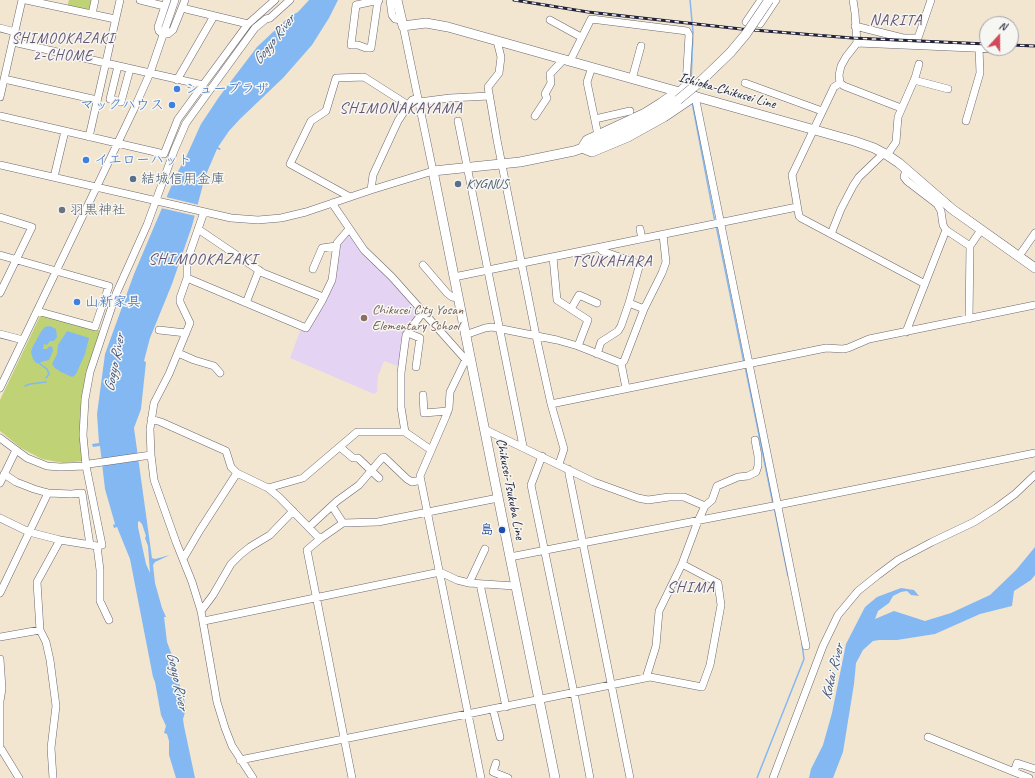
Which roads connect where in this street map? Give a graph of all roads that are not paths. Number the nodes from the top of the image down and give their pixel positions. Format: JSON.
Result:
{"nodes":[{"id":1,"x":22,"y":0,"type":"edge"},
{"id":2,"x":26,"y":0,"type":"edge"},
{"id":3,"x":95,"y":0,"type":"edge"},
{"id":4,"x":120,"y":0,"type":"edge"},
{"id":5,"x":143,"y":0,"type":"edge"},
{"id":6,"x":175,"y":0,"type":"edge"},
{"id":7,"x":185,"y":0,"type":"edge"},
{"id":8,"x":275,"y":0,"type":"edge"},
{"id":9,"x":290,"y":0,"type":"edge"},
{"id":10,"x":379,"y":0,"type":"edge"},
{"id":11,"x":390,"y":0,"type":"edge"},
{"id":12,"x":397,"y":0,"type":"edge"},
{"id":13,"x":761,"y":0,"type":"edge"},
{"id":14,"x":769,"y":0,"type":"edge"},
{"id":15,"x":776,"y":0,"type":"edge"},
{"id":16,"x":853,"y":0,"type":"edge"},
{"id":17,"x":930,"y":0,"type":"edge"},
{"id":18,"x":166,"y":3,"type":"edge"},
{"id":19,"x":182,"y":8,"type":"junction"},
{"id":20,"x":92,"y":14,"type":"junction"},
{"id":21,"x":214,"y":16,"type":"junction"},
{"id":22,"x":115,"y":19,"type":"junction"},
{"id":23,"x":550,"y":20,"type":"dead end"},
{"id":24,"x":746,"y":22,"type":"dead end"},
{"id":25,"x":402,"y":23,"type":"junction"},
{"id":26,"x":252,"y":24,"type":"junction"},
{"id":27,"x":760,"y":24,"type":"dead end"},
{"id":28,"x":855,"y":26,"type":"junction"},
{"id":29,"x":0,"y":28,"type":"edge"},
{"id":30,"x":15,"y":32,"type":"junction"},
{"id":31,"x":163,"y":34,"type":"junction"},
{"id":32,"x":581,"y":37,"type":"junction"},
{"id":33,"x":497,"y":41,"type":"junction"},
{"id":34,"x":13,"y":42,"type":"junction"},
{"id":35,"x":857,"y":43,"type":"junction"},
{"id":36,"x":640,"y":46,"type":"dead end"},
{"id":37,"x":979,"y":48,"type":"edge"},
{"id":38,"x":979,"y":56,"type":"edge"},
{"id":39,"x":0,"y":60,"type":"edge"},
{"id":40,"x":567,"y":60,"type":"junction"},
{"id":41,"x":8,"y":62,"type":"junction"},
{"id":42,"x":105,"y":63,"type":"junction"},
{"id":43,"x":919,"y":64,"type":"dead end"},
{"id":44,"x":118,"y":66,"type":"junction"},
{"id":45,"x":592,"y":67,"type":"junction"},
{"id":46,"x":130,"y":69,"type":"junction"},
{"id":47,"x":150,"y":73,"type":"junction"},
{"id":48,"x":4,"y":79,"type":"junction"},
{"id":49,"x":632,"y":79,"type":"junction"},
{"id":50,"x":176,"y":80,"type":"junction"},
{"id":51,"x":914,"y":80,"type":"junction"},
{"id":52,"x":745,"y":83,"type":"dead end"},
{"id":53,"x":840,"y":83,"type":"junction"},
{"id":54,"x":948,"y":89,"type":"dead end"},
{"id":55,"x":203,"y":90,"type":"junction"},
{"id":56,"x":0,"y":93,"type":"edge"},
{"id":57,"x":677,"y":94,"type":"junction"},
{"id":58,"x":489,"y":96,"type":"junction"},
{"id":59,"x":695,"y":96,"type":"junction"},
{"id":60,"x":97,"y":98,"type":"junction"},
{"id":61,"x":110,"y":99,"type":"junction"},
{"id":62,"x":418,"y":100,"type":"junction"},
{"id":63,"x":408,"y":105,"type":"junction"},
{"id":64,"x":901,"y":108,"type":"junction"},
{"id":65,"x":630,"y":111,"type":"dead end"},
{"id":66,"x":822,"y":111,"type":"junction"},
{"id":67,"x":0,"y":116,"type":"edge"},
{"id":68,"x":534,"y":116,"type":"dead end"},
{"id":69,"x":595,"y":119,"type":"junction"},
{"id":70,"x":966,"y":121,"type":"dead end"},
{"id":71,"x":458,"y":122,"type":"dead end"},
{"id":72,"x":814,"y":130,"type":"junction"},
{"id":73,"x":65,"y":131,"type":"junction"},
{"id":74,"x":598,"y":135,"type":"junction"},
{"id":75,"x":88,"y":137,"type":"junction"},
{"id":76,"x":119,"y":143,"type":"junction"},
{"id":77,"x":582,"y":148,"type":"junction"},
{"id":78,"x":885,"y":154,"type":"junction"},
{"id":79,"x":502,"y":164,"type":"junction"},
{"id":80,"x":0,"y":165,"type":"edge"},
{"id":81,"x":467,"y":167,"type":"junction"},
{"id":82,"x":906,"y":169,"type":"junction"},
{"id":83,"x":433,"y":171,"type":"junction"},
{"id":84,"x":54,"y":177,"type":"junction"},
{"id":85,"x":97,"y":188,"type":"junction"},
{"id":86,"x":371,"y":190,"type":"junction"},
{"id":87,"x":350,"y":197,"type":"junction"},
{"id":88,"x":158,"y":202,"type":"junction"},
{"id":89,"x":332,"y":203,"type":"junction"},
{"id":90,"x":797,"y":207,"type":"junction"},
{"id":91,"x":202,"y":212,"type":"junction"},
{"id":92,"x":0,"y":217,"type":"edge"},
{"id":93,"x":717,"y":224,"type":"junction"},
{"id":94,"x":198,"y":229,"type":"junction"},
{"id":95,"x":349,"y":229,"type":"junction"},
{"id":96,"x":640,"y":229,"type":"dead end"},
{"id":97,"x":946,"y":230,"type":"junction"},
{"id":98,"x":981,"y":230,"type":"junction"},
{"id":99,"x":1035,"y":233,"type":"edge"},
{"id":100,"x":831,"y":234,"type":"junction"},
{"id":101,"x":663,"y":235,"type":"junction"},
{"id":102,"x":642,"y":239,"type":"junction"},
{"id":103,"x":336,"y":246,"type":"junction"},
{"id":104,"x":970,"y":246,"type":"junction"},
{"id":105,"x":600,"y":248,"type":"junction"},
{"id":106,"x":0,"y":255,"type":"edge"},
{"id":107,"x":1019,"y":256,"type":"junction"},
{"id":108,"x":553,"y":257,"type":"junction"},
{"id":109,"x":16,"y":260,"type":"junction"},
{"id":110,"x":523,"y":264,"type":"junction"},
{"id":111,"x":423,"y":265,"type":"dead end"},
{"id":112,"x":1035,"y":268,"type":"edge"},
{"id":113,"x":313,"y":269,"type":"dead end"},
{"id":114,"x":259,"y":270,"type":"junction"},
{"id":115,"x":56,"y":271,"type":"junction"},
{"id":116,"x":488,"y":271,"type":"junction"},
{"id":117,"x":454,"y":277,"type":"junction"},
{"id":118,"x":187,"y":278,"type":"junction"},
{"id":119,"x":925,"y":284,"type":"junction"},
{"id":120,"x":0,"y":293,"type":"edge"},
{"id":121,"x":323,"y":298,"type":"junction"},
{"id":122,"x":458,"y":298,"type":"junction"},
{"id":123,"x":246,"y":303,"type":"junction"},
{"id":124,"x":596,"y":303,"type":"dead end"},
{"id":125,"x":629,"y":303,"type":"junction"},
{"id":126,"x":1035,"y":306,"type":"edge"},
{"id":127,"x":571,"y":309,"type":"junction"},
{"id":128,"x":644,"y":309,"type":"junction"},
{"id":129,"x":37,"y":311,"type":"junction"},
{"id":130,"x":423,"y":312,"type":"junction"},
{"id":131,"x":969,"y":319,"type":"junction"},
{"id":132,"x":95,"y":327,"type":"junction"},
{"id":133,"x":500,"y":329,"type":"junction"},
{"id":134,"x":104,"y":330,"type":"junction"},
{"id":135,"x":159,"y":330,"type":"dead end"},
{"id":136,"x":906,"y":332,"type":"junction"},
{"id":137,"x":186,"y":333,"type":"junction"},
{"id":138,"x":408,"y":333,"type":"junction"},
{"id":139,"x":0,"y":334,"type":"edge"},
{"id":140,"x":465,"y":335,"type":"junction"},
{"id":141,"x":536,"y":336,"type":"junction"},
{"id":142,"x":22,"y":340,"type":"junction"},
{"id":143,"x":578,"y":346,"type":"junction"},
{"id":144,"x":178,"y":353,"type":"junction"},
{"id":145,"x":597,"y":354,"type":"junction"},
{"id":146,"x":467,"y":357,"type":"junction"},
{"id":147,"x":621,"y":363,"type":"junction"},
{"id":148,"x":746,"y":364,"type":"junction"},
{"id":149,"x":416,"y":367,"type":"dead end"},
{"id":150,"x":220,"y":373,"type":"dead end"},
{"id":151,"x":0,"y":387,"type":"edge"},
{"id":152,"x":626,"y":388,"type":"junction"},
{"id":153,"x":424,"y":395,"type":"dead end"},
{"id":154,"x":551,"y":404,"type":"junction"},
{"id":155,"x":448,"y":411,"type":"junction"},
{"id":156,"x":151,"y":419,"type":"junction"},
{"id":157,"x":484,"y":429,"type":"junction"},
{"id":158,"x":405,"y":432,"type":"junction"},
{"id":159,"x":0,"y":438,"type":"edge"},
{"id":160,"x":755,"y":440,"type":"dead end"},
{"id":161,"x":523,"y":446,"type":"junction"},
{"id":162,"x":340,"y":447,"type":"junction"},
{"id":163,"x":16,"y":450,"type":"junction"},
{"id":164,"x":431,"y":450,"type":"junction"},
{"id":165,"x":1035,"y":452,"type":"edge"},
{"id":166,"x":150,"y":456,"type":"junction"},
{"id":167,"x":542,"y":456,"type":"junction"},
{"id":168,"x":558,"y":464,"type":"junction"},
{"id":169,"x":88,"y":465,"type":"junction"},
{"id":170,"x":568,"y":469,"type":"junction"},
{"id":171,"x":371,"y":471,"type":"junction"},
{"id":172,"x":237,"y":473,"type":"junction"},
{"id":173,"x":4,"y":474,"type":"junction"},
{"id":174,"x":1035,"y":475,"type":"edge"},
{"id":175,"x":379,"y":478,"type":"dead end"},
{"id":176,"x":421,"y":480,"type":"junction"},
{"id":177,"x":0,"y":483,"type":"edge"},
{"id":178,"x":268,"y":488,"type":"junction"},
{"id":179,"x":48,"y":492,"type":"junction"},
{"id":180,"x":498,"y":498,"type":"junction"},
{"id":181,"x":775,"y":505,"type":"junction"},
{"id":182,"x":332,"y":506,"type":"junction"},
{"id":183,"x":705,"y":506,"type":"junction"},
{"id":184,"x":293,"y":511,"type":"junction"},
{"id":185,"x":428,"y":512,"type":"junction"},
{"id":186,"x":0,"y":518,"type":"edge"},
{"id":187,"x":698,"y":521,"type":"junction"},
{"id":188,"x":343,"y":522,"type":"junction"},
{"id":189,"x":308,"y":527,"type":"junction"},
{"id":190,"x":29,"y":532,"type":"junction"},
{"id":191,"x":320,"y":539,"type":"junction"},
{"id":192,"x":60,"y":540,"type":"junction"},
{"id":193,"x":582,"y":544,"type":"junction"},
{"id":194,"x":94,"y":546,"type":"junction"},
{"id":195,"x":485,"y":549,"type":"dead end"},
{"id":196,"x":545,"y":551,"type":"junction"},
{"id":197,"x":510,"y":557,"type":"junction"},
{"id":198,"x":183,"y":559,"type":"junction"},
{"id":199,"x":682,"y":564,"type":"junction"},
{"id":200,"x":440,"y":572,"type":"junction"},
{"id":201,"x":469,"y":583,"type":"junction"},
{"id":202,"x":480,"y":584,"type":"junction"},
{"id":203,"x":515,"y":586,"type":"junction"},
{"id":204,"x":0,"y":592,"type":"edge"},
{"id":205,"x":316,"y":598,"type":"junction"},
{"id":206,"x":202,"y":611,"type":"junction"},
{"id":207,"x":109,"y":620,"type":"dead end"},
{"id":208,"x":204,"y":620,"type":"junction"},
{"id":209,"x":40,"y":630,"type":"junction"},
{"id":210,"x":0,"y":637,"type":"edge"},
{"id":211,"x":806,"y":646,"type":"dead end"},
{"id":212,"x":0,"y":659,"type":"edge"},
{"id":213,"x":646,"y":678,"type":"junction"},
{"id":214,"x":612,"y":686,"type":"junction"},
{"id":215,"x":574,"y":693,"type":"junction"},
{"id":216,"x":539,"y":700,"type":"junction"},
{"id":217,"x":506,"y":707,"type":"junction"},
{"id":218,"x":493,"y":709,"type":"junction"},
{"id":219,"x":468,"y":714,"type":"junction"},
{"id":220,"x":500,"y":737,"type":"dead end"},
{"id":221,"x":928,"y":737,"type":"dead end"},
{"id":222,"x":344,"y":739,"type":"junction"},
{"id":223,"x":0,"y":748,"type":"edge"},
{"id":224,"x":240,"y":760,"type":"junction"},
{"id":225,"x":496,"y":763,"type":"dead end"},
{"id":226,"x":1035,"y":769,"type":"edge"},
{"id":227,"x":1014,"y":772,"type":"junction"},
{"id":228,"x":19,"y":778,"type":"edge"},
{"id":229,"x":53,"y":778,"type":"edge"},
{"id":230,"x":253,"y":778,"type":"edge"},
{"id":231,"x":352,"y":778,"type":"edge"},
{"id":232,"x":481,"y":778,"type":"edge"},
{"id":233,"x":508,"y":778,"type":"edge"},
{"id":234,"x":555,"y":778,"type":"edge"},
{"id":235,"x":590,"y":778,"type":"edge"},
{"id":236,"x":630,"y":778,"type":"edge"},
{"id":237,"x":773,"y":778,"type":"edge"},
{"id":238,"x":1029,"y":778,"type":"edge"}],
"edges":[{"from":1,"to":30,"type":"street"},
{"from":2,"to":20,"type":"street"},
{"from":3,"to":20,"type":"street"},
{"from":4,"to":22,"type":"street"},
{"from":5,"to":18,"type":"street"},
{"from":6,"to":31,"type":"street"},
{"from":7,"to":19,"type":"street"},
{"from":8,"to":26,"type":"street"},
{"from":9,"to":26,"type":"street"},
{"from":10,"to":10,"type":"street"},
{"from":11,"to":25,"type":"street"},
{"from":12,"to":25,"type":"main road"},
{"from":13,"to":24,"type":"street"},
{"from":14,"to":57,"type":"main road","bridge":true},
{"from":15,"to":27,"type":"street"},
{"from":16,"to":28,"type":"street"},
{"from":17,"to":28,"type":"street"},
{"from":18,"to":31,"type":"street"},
{"from":19,"to":21,"type":"street"},
{"from":19,"to":31,"type":"street"},
{"from":20,"to":22,"type":"street"},
{"from":21,"to":26,"type":"street"},
{"from":21,"to":50,"type":"street"},
{"from":22,"to":42,"type":"street"},
{"from":23,"to":32,"type":"street"},
{"from":25,"to":33,"type":"main road","name":"Ishioka-Chikusei Line"},
{"from":25,"to":62,"type":"street"},
{"from":26,"to":55,"type":"street"},
{"from":28,"to":35,"type":"street"},
{"from":29,"to":30,"type":"street"},
{"from":30,"to":34,"type":"street"},
{"from":31,"to":47,"type":"street"},
{"from":32,"to":40,"type":"street"},
{"from":32,"to":57,"type":"street"},
{"from":33,"to":40,"type":"main road","name":"Ishioka-Chikusei Line"},
{"from":33,"to":58,"type":"street"},
{"from":34,"to":41,"type":"street"},
{"from":34,"to":42,"type":"street"},
{"from":35,"to":37,"type":"street"},
{"from":35,"to":53,"type":"street"},
{"from":36,"to":49,"type":"street"},
{"from":38,"to":70,"type":"street"},
{"from":39,"to":41,"type":"street"},
{"from":40,"to":45,"type":"main road","name":"Ishioka-Chikusei Line"},
{"from":40,"to":68,"type":"street"},
{"from":41,"to":48,"type":"street"},
{"from":42,"to":44,"type":"street"},
{"from":42,"to":60,"type":"street"},
{"from":43,"to":51,"type":"street"},
{"from":44,"to":46,"type":"street"},
{"from":44,"to":61,"type":"street"},
{"from":45,"to":49,"type":"main road","name":"Ishioka-Chikusei Line"},
{"from":45,"to":69,"type":"street"},
{"from":46,"to":47,"type":"street"},
{"from":46,"to":61,"type":"street"},
{"from":47,"to":50,"type":"street"},
{"from":47,"to":76,"type":"street"},
{"from":48,"to":56,"type":"street"},
{"from":48,"to":60,"type":"street"},
{"from":49,"to":57,"type":"main road","name":"Ishioka-Chikusei Line"},
{"from":50,"to":55,"type":"street"},
{"from":51,"to":54,"type":"street"},
{"from":51,"to":64,"type":"street"},
{"from":52,"to":66,"type":"street"},
{"from":53,"to":64,"type":"street"},
{"from":53,"to":66,"type":"street"},
{"from":55,"to":76,"type":"street"},
{"from":55,"to":88,"type":"street"},
{"from":57,"to":59,"type":"main road","name":"Ishioka-Chikusei Line"},
{"from":57,"to":74,"type":"main road"},
{"from":57,"to":77,"type":"main road"},
{"from":58,"to":62,"type":"street"},
{"from":58,"to":79,"type":"street"},
{"from":59,"to":72,"type":"main road","name":"Ishioka-Chikusei Line"},
{"from":59,"to":77,"type":"main road"},
{"from":59,"to":93,"type":"street"},
{"from":60,"to":61,"type":"street"},
{"from":60,"to":75,"type":"street"},
{"from":62,"to":63,"type":"street"},
{"from":62,"to":83,"type":"street"},
{"from":63,"to":86,"type":"street"},
{"from":63,"to":87,"type":"street"},
{"from":64,"to":78,"type":"street"},
{"from":65,"to":69,"type":"street"},
{"from":66,"to":72,"type":"street"},
{"from":67,"to":73,"type":"street"},
{"from":69,"to":74,"type":"street"},
{"from":71,"to":81,"type":"street"},
{"from":72,"to":78,"type":"main road","name":"Ishioka-Chikusei Line"},
{"from":72,"to":90,"type":"street"},
{"from":73,"to":75,"type":"street"},
{"from":73,"to":84,"type":"street"},
{"from":74,"to":77,"type":"main road"},
{"from":75,"to":76,"type":"street"},
{"from":76,"to":85,"type":"street"},
{"from":77,"to":79,"type":"main road"},
{"from":78,"to":82,"type":"main road","name":"Ishioka-Chikusei Line"},
{"from":78,"to":100,"type":"street"},
{"from":79,"to":81,"type":"main road"},
{"from":79,"to":110,"type":"street"},
{"from":80,"to":84,"type":"street"},
{"from":81,"to":83,"type":"main road"},
{"from":81,"to":116,"type":"street"},
{"from":82,"to":97,"type":"street"},
{"from":82,"to":98,"type":"main road","name":"Ishioka-Chikusei Line"},
{"from":83,"to":86,"type":"street"},
{"from":83,"to":117,"type":"main road","name":"Chikusei-Tsukuba Line"},
{"from":84,"to":85,"type":"street"},
{"from":85,"to":88,"type":"street"},
{"from":85,"to":115,"type":"street"},
{"from":86,"to":87,"type":"street"},
{"from":87,"to":89,"type":"street"},
{"from":88,"to":91,"type":"street"},
{"from":88,"to":134,"type":"street"},
{"from":89,"to":91,"type":"street"},
{"from":89,"to":95,"type":"street"},
{"from":90,"to":93,"type":"street"},
{"from":90,"to":100,"type":"street"},
{"from":91,"to":94,"type":"street"},
{"from":92,"to":109,"type":"street"},
{"from":93,"to":101,"type":"street"},
{"from":93,"to":148,"type":"street"},
{"from":94,"to":114,"type":"street"},
{"from":94,"to":118,"type":"street"},
{"from":95,"to":103,"type":"street"},
{"from":95,"to":130,"type":"street"},
{"from":96,"to":102,"type":"street"},
{"from":97,"to":104,"type":"street"},
{"from":97,"to":119,"type":"street"},
{"from":98,"to":104,"type":"street"},
{"from":98,"to":107,"type":"main road","name":"Ishioka-Chikusei Line"},
{"from":99,"to":107,"type":"street"},
{"from":100,"to":119,"type":"street"},
{"from":101,"to":102,"type":"street"},
{"from":101,"to":128,"type":"street"},
{"from":102,"to":105,"type":"street"},
{"from":103,"to":113,"type":"street"},
{"from":103,"to":121,"type":"street"},
{"from":104,"to":131,"type":"street"},
{"from":105,"to":108,"type":"street"},
{"from":105,"to":125,"type":"street"},
{"from":106,"to":109,"type":"street"},
{"from":107,"to":112,"type":"main road","name":"Ishioka-Chikusei Line"},
{"from":108,"to":110,"type":"street"},
{"from":108,"to":127,"type":"street"},
{"from":109,"to":115,"type":"street"},
{"from":109,"to":120,"type":"street"},
{"from":110,"to":116,"type":"street"},
{"from":110,"to":141,"type":"street"},
{"from":111,"to":122,"type":"street"},
{"from":114,"to":121,"type":"street"},
{"from":114,"to":123,"type":"street"},
{"from":115,"to":129,"type":"street"},
{"from":115,"to":132,"type":"street"},
{"from":116,"to":117,"type":"street"},
{"from":116,"to":133,"type":"street"},
{"from":117,"to":122,"type":"main road","name":"Chikusei-Tsukuba Line"},
{"from":118,"to":123,"type":"street"},
{"from":118,"to":137,"type":"street"},
{"from":119,"to":136,"type":"street"},
{"from":121,"to":123,"type":"street"},
{"from":122,"to":140,"type":"main road","name":"Chikusei-Tsukuba Line"},
{"from":124,"to":127,"type":"street"},
{"from":125,"to":128,"type":"street"},
{"from":125,"to":145,"type":"street"},
{"from":126,"to":131,"type":"street"},
{"from":127,"to":143,"type":"street"},
{"from":128,"to":147,"type":"street"},
{"from":129,"to":132,"type":"street"},
{"from":129,"to":142,"type":"street"},
{"from":130,"to":138,"type":"street"},
{"from":130,"to":146,"type":"street"},
{"from":131,"to":136,"type":"street"},
{"from":132,"to":134,"type":"street"},
{"from":133,"to":140,"type":"street"},
{"from":133,"to":141,"type":"street"},
{"from":133,"to":161,"type":"street"},
{"from":134,"to":169,"type":"street"},
{"from":135,"to":137,"type":"street"},
{"from":136,"to":148,"type":"street"},
{"from":137,"to":144,"type":"street"},
{"from":138,"to":149,"type":"street"},
{"from":138,"to":158,"type":"street"},
{"from":139,"to":142,"type":"street"},
{"from":140,"to":146,"type":"main road","name":"Chikusei-Tsukuba Line"},
{"from":141,"to":143,"type":"street"},
{"from":141,"to":154,"type":"street"},
{"from":142,"to":151,"type":"street"},
{"from":143,"to":145,"type":"street"},
{"from":144,"to":150,"type":"street"},
{"from":144,"to":156,"type":"street"},
{"from":145,"to":147,"type":"street"},
{"from":146,"to":155,"type":"street"},
{"from":146,"to":157,"type":"main road","name":"Chikusei-Tsukuba Line"},
{"from":147,"to":152,"type":"street"},
{"from":148,"to":152,"type":"street"},
{"from":148,"to":181,"type":"street"},
{"from":152,"to":154,"type":"street"},
{"from":153,"to":155,"type":"street"},
{"from":154,"to":168,"type":"street"},
{"from":155,"to":164,"type":"street"},
{"from":156,"to":166,"type":"street"},
{"from":156,"to":172,"type":"street"},
{"from":157,"to":161,"type":"street"},
{"from":157,"to":180,"type":"main road","name":"Chikusei-Tsukuba Line"},
{"from":158,"to":162,"type":"street"},
{"from":158,"to":164,"type":"street"},
{"from":159,"to":163,"type":"street"},
{"from":160,"to":183,"type":"street"},
{"from":161,"to":167,"type":"street"},
{"from":162,"to":171,"type":"street"},
{"from":162,"to":178,"type":"street"},
{"from":163,"to":169,"type":"street"},
{"from":163,"to":173,"type":"street"},
{"from":164,"to":176,"type":"street"},
{"from":165,"to":181,"type":"street"},
{"from":166,"to":169,"type":"street"},
{"from":166,"to":198,"type":"street"},
{"from":167,"to":168,"type":"street"},
{"from":167,"to":196,"type":"street"},
{"from":168,"to":170,"type":"street"},
{"from":169,"to":194,"type":"street"},
{"from":170,"to":183,"type":"street"},
{"from":170,"to":193,"type":"street"},
{"from":171,"to":175,"type":"street"},
{"from":171,"to":176,"type":"street"},
{"from":171,"to":182,"type":"street"},
{"from":172,"to":178,"type":"street"},
{"from":172,"to":198,"type":"street"},
{"from":173,"to":177,"type":"street"},
{"from":173,"to":179,"type":"street"},
{"from":174,"to":237,"type":"street"},
{"from":176,"to":185,"type":"street"},
{"from":178,"to":184,"type":"street"},
{"from":179,"to":190,"type":"street"},
{"from":179,"to":194,"type":"street"},
{"from":180,"to":185,"type":"street"},
{"from":180,"to":197,"type":"main road","name":"Chikusei-Tsukuba Line"},
{"from":181,"to":187,"type":"street"},
{"from":181,"to":211,"type":"street"},
{"from":182,"to":188,"type":"street"},
{"from":182,"to":189,"type":"street"},
{"from":183,"to":187,"type":"street"},
{"from":184,"to":189,"type":"street"},
{"from":184,"to":206,"type":"street"},
{"from":185,"to":188,"type":"street"},
{"from":185,"to":200,"type":"street"},
{"from":186,"to":190,"type":"street"},
{"from":187,"to":193,"type":"street"},
{"from":187,"to":199,"type":"street"},
{"from":188,"to":191,"type":"street"},
{"from":189,"to":191,"type":"street"},
{"from":190,"to":192,"type":"street"},
{"from":190,"to":204,"type":"street"},
{"from":191,"to":205,"type":"street"},
{"from":192,"to":194,"type":"street"},
{"from":192,"to":209,"type":"street"},
{"from":193,"to":196,"type":"street"},
{"from":193,"to":214,"type":"street"},
{"from":194,"to":207,"type":"street"},
{"from":195,"to":201,"type":"street"},
{"from":196,"to":197,"type":"street"},
{"from":196,"to":215,"type":"street"},
{"from":197,"to":203,"type":"main road","name":"Chikusei-Tsukuba Line"},
{"from":198,"to":206,"type":"street"},
{"from":199,"to":213,"type":"street"},
{"from":199,"to":213,"type":"street"},
{"from":200,"to":201,"type":"street"},
{"from":200,"to":205,"type":"street"},
{"from":200,"to":219,"type":"street"},
{"from":201,"to":202,"type":"street"},
{"from":202,"to":203,"type":"street"},
{"from":202,"to":217,"type":"street"},
{"from":203,"to":216,"type":"main road","name":"Chikusei-Tsukuba Line"},
{"from":205,"to":208,"type":"street"},
{"from":205,"to":222,"type":"street"},
{"from":206,"to":208,"type":"street"},
{"from":208,"to":224,"type":"street"},
{"from":209,"to":210,"type":"street"},
{"from":209,"to":229,"type":"street"},
{"from":212,"to":223,"type":"street"},
{"from":213,"to":214,"type":"street"},
{"from":214,"to":215,"type":"street"},
{"from":214,"to":236,"type":"street"},
{"from":215,"to":216,"type":"street"},
{"from":215,"to":235,"type":"street"},
{"from":216,"to":217,"type":"street"},
{"from":216,"to":234,"type":"main road","name":"Chikusei-Tsukuba Line"},
{"from":217,"to":218,"type":"street"},
{"from":218,"to":219,"type":"street"},
{"from":218,"to":220,"type":"street"},
{"from":219,"to":222,"type":"street"},
{"from":219,"to":232,"type":"street"},
{"from":221,"to":227,"type":"street"},
{"from":222,"to":224,"type":"street"},
{"from":222,"to":231,"type":"street"},
{"from":223,"to":228,"type":"street"},
{"from":224,"to":230,"type":"street"},
{"from":225,"to":233,"type":"street"},
{"from":226,"to":227,"type":"street"},
{"from":227,"to":238,"type":"street"}]}
